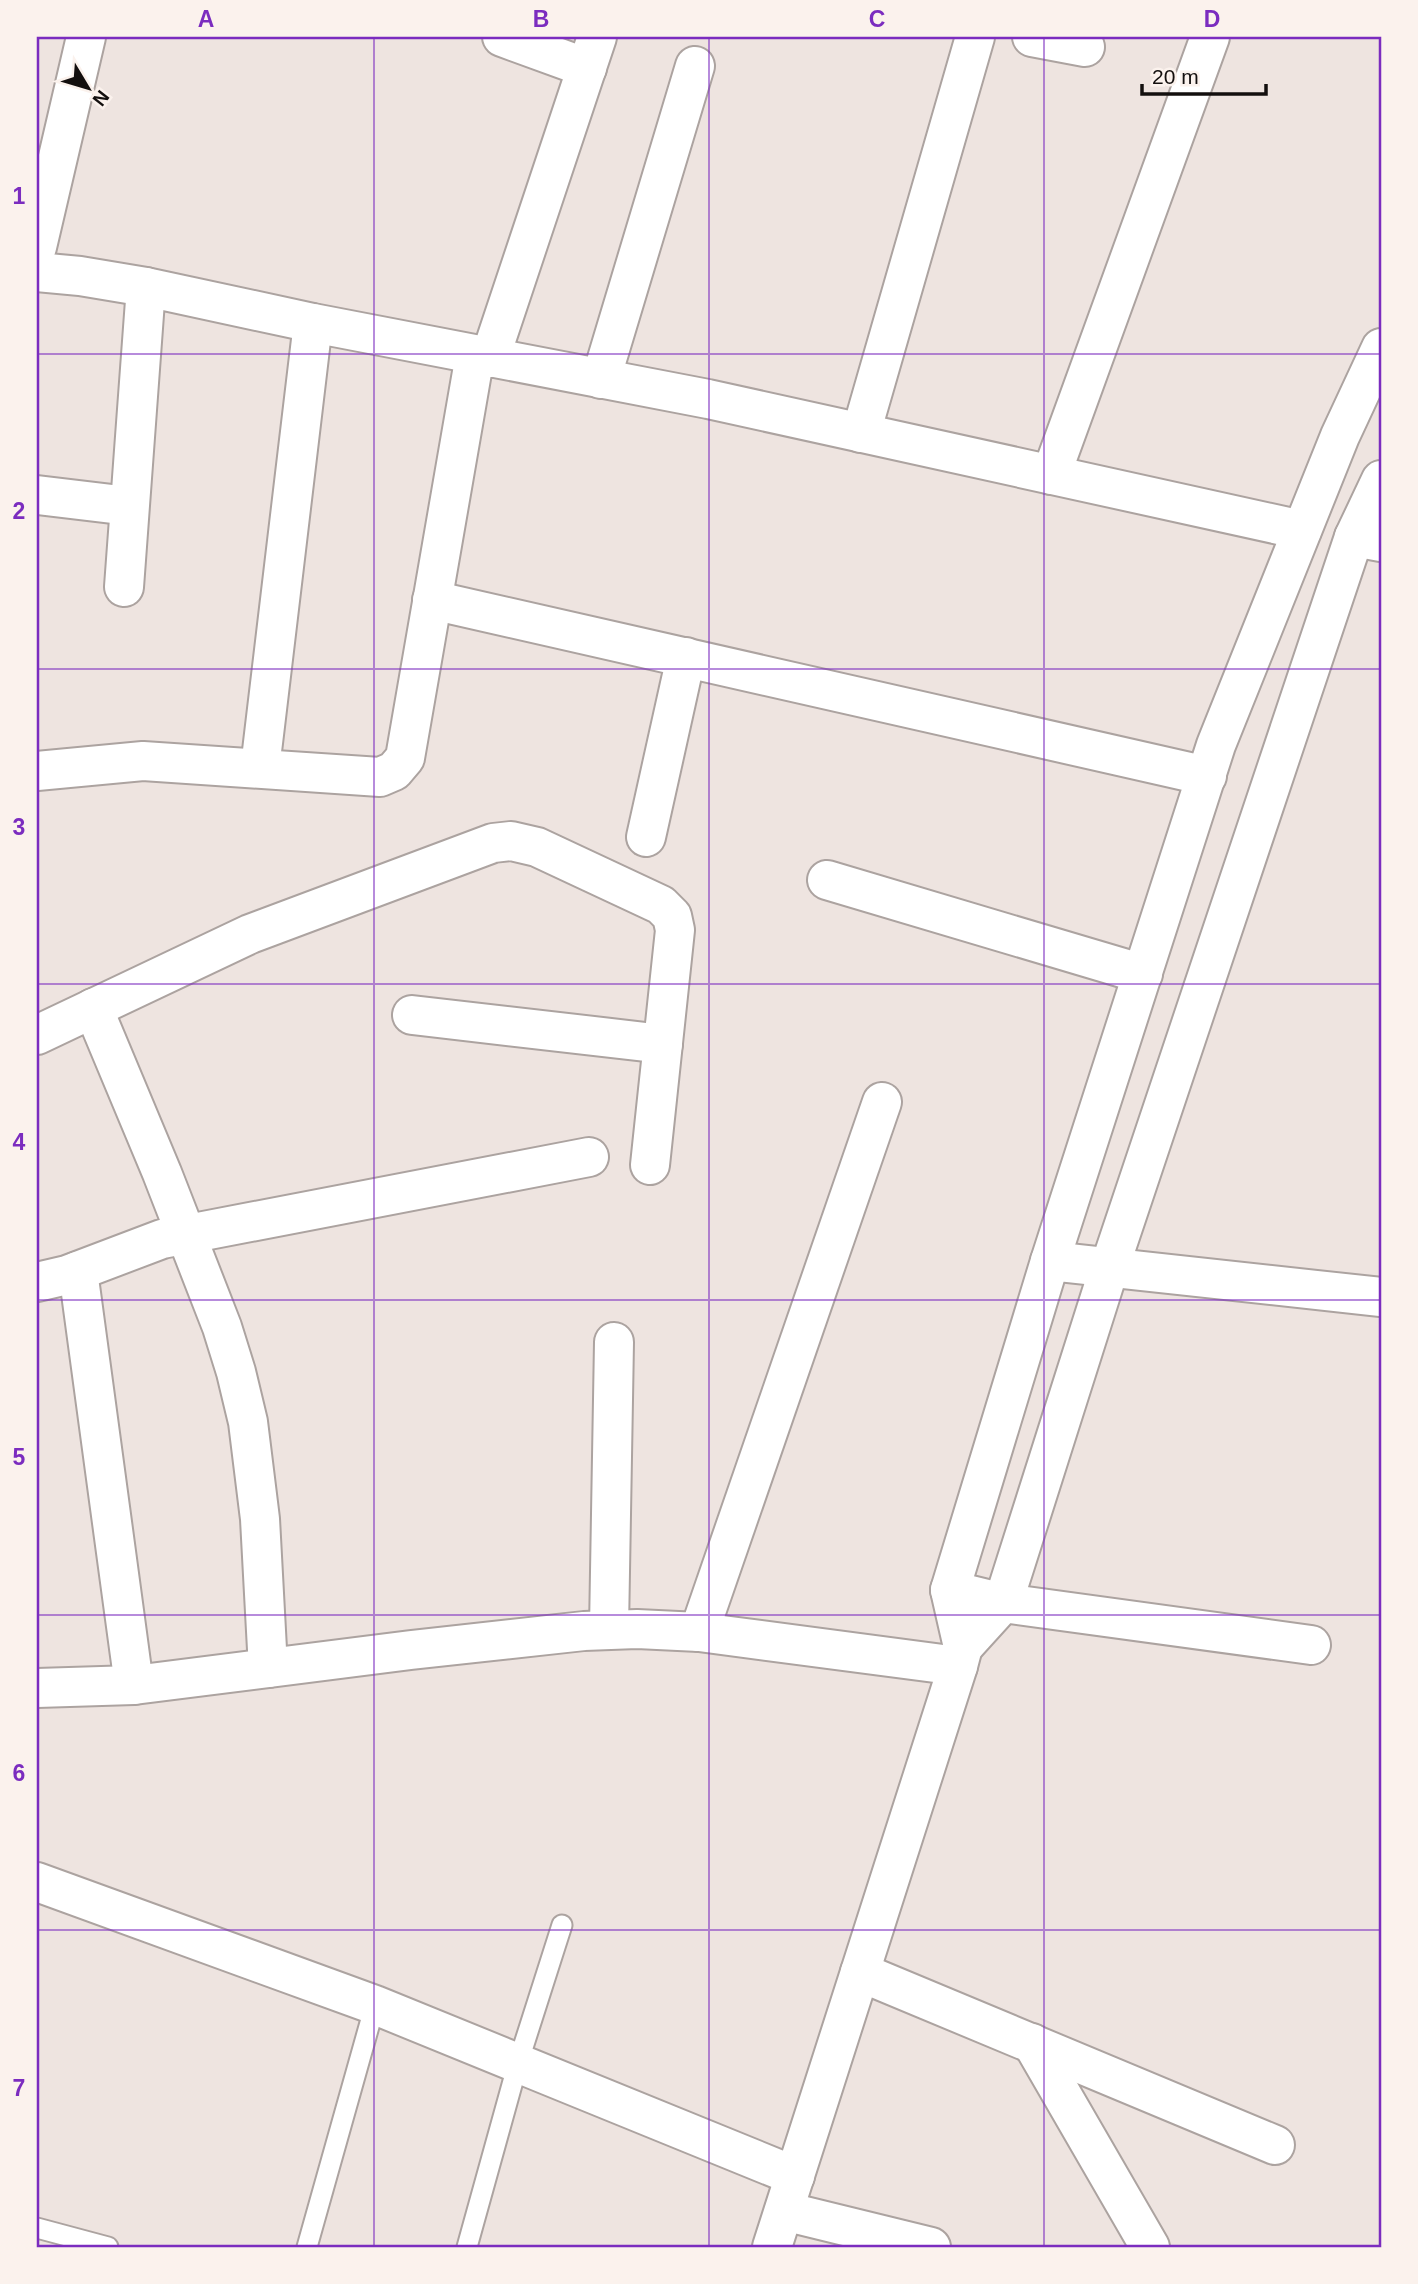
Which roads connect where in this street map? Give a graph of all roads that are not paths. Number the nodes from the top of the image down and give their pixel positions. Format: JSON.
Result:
{"nodes":[{"id":1,"x":86,"y":37,"type":"edge"},
{"id":2,"x":502,"y":37,"type":"edge"},
{"id":3,"x":975,"y":37,"type":"edge"},
{"id":4,"x":1032,"y":37,"type":"edge"},
{"id":5,"x":1210,"y":37,"type":"edge"},
{"id":6,"x":1085,"y":47,"type":"dead end"},
{"id":7,"x":592,"y":52,"type":"edge"},
{"id":8,"x":695,"y":66,"type":"dead end"},
{"id":9,"x":37,"y":247,"type":"edge"},
{"id":10,"x":37,"y":272,"type":"edge"},
{"id":11,"x":146,"y":287,"type":"junction"},
{"id":12,"x":313,"y":323,"type":"junction"},
{"id":13,"x":1381,"y":348,"type":"edge"},
{"id":14,"x":482,"y":356,"type":"junction"},
{"id":15,"x":601,"y":379,"type":"junction"},
{"id":16,"x":861,"y":433,"type":"junction"},
{"id":17,"x":1051,"y":475,"type":"junction"},
{"id":18,"x":1381,"y":480,"type":"edge"},
{"id":19,"x":37,"y":495,"type":"edge"},
{"id":20,"x":130,"y":506,"type":"junction"},
{"id":21,"x":1302,"y":530,"type":"junction"},
{"id":22,"x":1368,"y":540,"type":"edge"},
{"id":23,"x":124,"y":587,"type":"dead end"},
{"id":24,"x":432,"y":600,"type":"junction"},
{"id":25,"x":686,"y":657,"type":"junction"},
{"id":26,"x":260,"y":768,"type":"junction"},
{"id":27,"x":37,"y":771,"type":"edge"},
{"id":28,"x":1207,"y":776,"type":"junction"},
{"id":29,"x":646,"y":837,"type":"dead end"},
{"id":30,"x":827,"y":880,"type":"dead end"},
{"id":31,"x":1143,"y":974,"type":"junction"},
{"id":32,"x":93,"y":1008,"type":"junction"},
{"id":33,"x":412,"y":1015,"type":"dead end"},
{"id":34,"x":37,"y":1035,"type":"edge"},
{"id":35,"x":663,"y":1044,"type":"junction"},
{"id":36,"x":882,"y":1102,"type":"dead end"},
{"id":37,"x":589,"y":1157,"type":"dead end"},
{"id":38,"x":650,"y":1165,"type":"dead end"},
{"id":39,"x":186,"y":1235,"type":"junction"},
{"id":40,"x":1049,"y":1261,"type":"junction"},
{"id":41,"x":1109,"y":1269,"type":"junction"},
{"id":42,"x":78,"y":1271,"type":"junction"},
{"id":43,"x":37,"y":1282,"type":"edge"},
{"id":44,"x":1381,"y":1297,"type":"edge"},
{"id":45,"x":614,"y":1342,"type":"dead end"},
{"id":46,"x":950,"y":1590,"type":"junction"},
{"id":47,"x":1003,"y":1604,"type":"junction"},
{"id":48,"x":609,"y":1629,"type":"junction"},
{"id":49,"x":699,"y":1632,"type":"junction"},
{"id":50,"x":1311,"y":1645,"type":"dead end"},
{"id":51,"x":961,"y":1657,"type":"junction"},
{"id":52,"x":268,"y":1668,"type":"junction"},
{"id":53,"x":134,"y":1685,"type":"junction"},
{"id":54,"x":37,"y":1688,"type":"edge"},
{"id":55,"x":37,"y":1882,"type":"edge"},
{"id":56,"x":562,"y":1925,"type":"dead end"},
{"id":57,"x":860,"y":1972,"type":"junction"},
{"id":58,"x":375,"y":2005,"type":"junction"},
{"id":59,"x":1032,"y":2043,"type":"junction"},
{"id":60,"x":518,"y":2063,"type":"junction"},
{"id":61,"x":1275,"y":2145,"type":"dead end"},
{"id":62,"x":789,"y":2194,"type":"junction"},
{"id":63,"x":37,"y":2228,"type":"edge"},
{"id":64,"x":108,"y":2247,"type":"edge"},
{"id":65,"x":307,"y":2247,"type":"edge"},
{"id":66,"x":467,"y":2247,"type":"edge"},
{"id":67,"x":772,"y":2247,"type":"edge"},
{"id":68,"x":931,"y":2247,"type":"edge"},
{"id":69,"x":1150,"y":2247,"type":"edge"}],
"edges":[{"from":1,"to":9,"type":"street"},
{"from":2,"to":7,"type":"street"},
{"from":3,"to":16,"type":"street"},
{"from":4,"to":6,"type":"street"},
{"from":5,"to":17,"type":"street"},
{"from":7,"to":14,"type":"street"},
{"from":8,"to":15,"type":"street"},
{"from":10,"to":11,"type":"street"},
{"from":11,"to":12,"type":"street"},
{"from":11,"to":20,"type":"street"},
{"from":12,"to":14,"type":"street"},
{"from":12,"to":26,"type":"street"},
{"from":13,"to":21,"type":"street"},
{"from":14,"to":15,"type":"street"},
{"from":14,"to":24,"type":"street"},
{"from":15,"to":16,"type":"street"},
{"from":16,"to":17,"type":"street"},
{"from":17,"to":21,"type":"street"},
{"from":18,"to":22,"type":"street"},
{"from":19,"to":20,"type":"street"},
{"from":20,"to":23,"type":"street"},
{"from":21,"to":28,"type":"street"},
{"from":22,"to":41,"type":"street"},
{"from":24,"to":25,"type":"street"},
{"from":24,"to":26,"type":"street"},
{"from":25,"to":28,"type":"street"},
{"from":25,"to":29,"type":"street"},
{"from":26,"to":27,"type":"street"},
{"from":28,"to":31,"type":"street"},
{"from":30,"to":31,"type":"street"},
{"from":31,"to":40,"type":"street"},
{"from":32,"to":34,"type":"street"},
{"from":32,"to":35,"type":"street"},
{"from":32,"to":39,"type":"street"},
{"from":33,"to":35,"type":"street"},
{"from":35,"to":38,"type":"street"},
{"from":36,"to":49,"type":"street"},
{"from":37,"to":39,"type":"street"},
{"from":39,"to":42,"type":"street"},
{"from":39,"to":52,"type":"street"},
{"from":40,"to":41,"type":"street"},
{"from":40,"to":46,"type":"street"},
{"from":41,"to":44,"type":"street"},
{"from":41,"to":47,"type":"street"},
{"from":42,"to":43,"type":"street"},
{"from":42,"to":53,"type":"street"},
{"from":45,"to":48,"type":"street"},
{"from":46,"to":47,"type":"street"},
{"from":46,"to":51,"type":"street"},
{"from":47,"to":50,"type":"street"},
{"from":47,"to":51,"type":"street"},
{"from":48,"to":49,"type":"street"},
{"from":48,"to":52,"type":"street"},
{"from":49,"to":51,"type":"street"},
{"from":51,"to":57,"type":"street"},
{"from":52,"to":53,"type":"street"},
{"from":53,"to":54,"type":"street"},
{"from":55,"to":58,"type":"street"},
{"from":56,"to":60,"type":"lane"},
{"from":57,"to":59,"type":"street"},
{"from":57,"to":62,"type":"street"},
{"from":58,"to":60,"type":"street"},
{"from":58,"to":65,"type":"lane"},
{"from":59,"to":61,"type":"street"},
{"from":59,"to":69,"type":"street"},
{"from":60,"to":62,"type":"street"},
{"from":60,"to":66,"type":"lane"},
{"from":62,"to":67,"type":"street"},
{"from":62,"to":68,"type":"street"},
{"from":63,"to":64,"type":"lane"}]}
